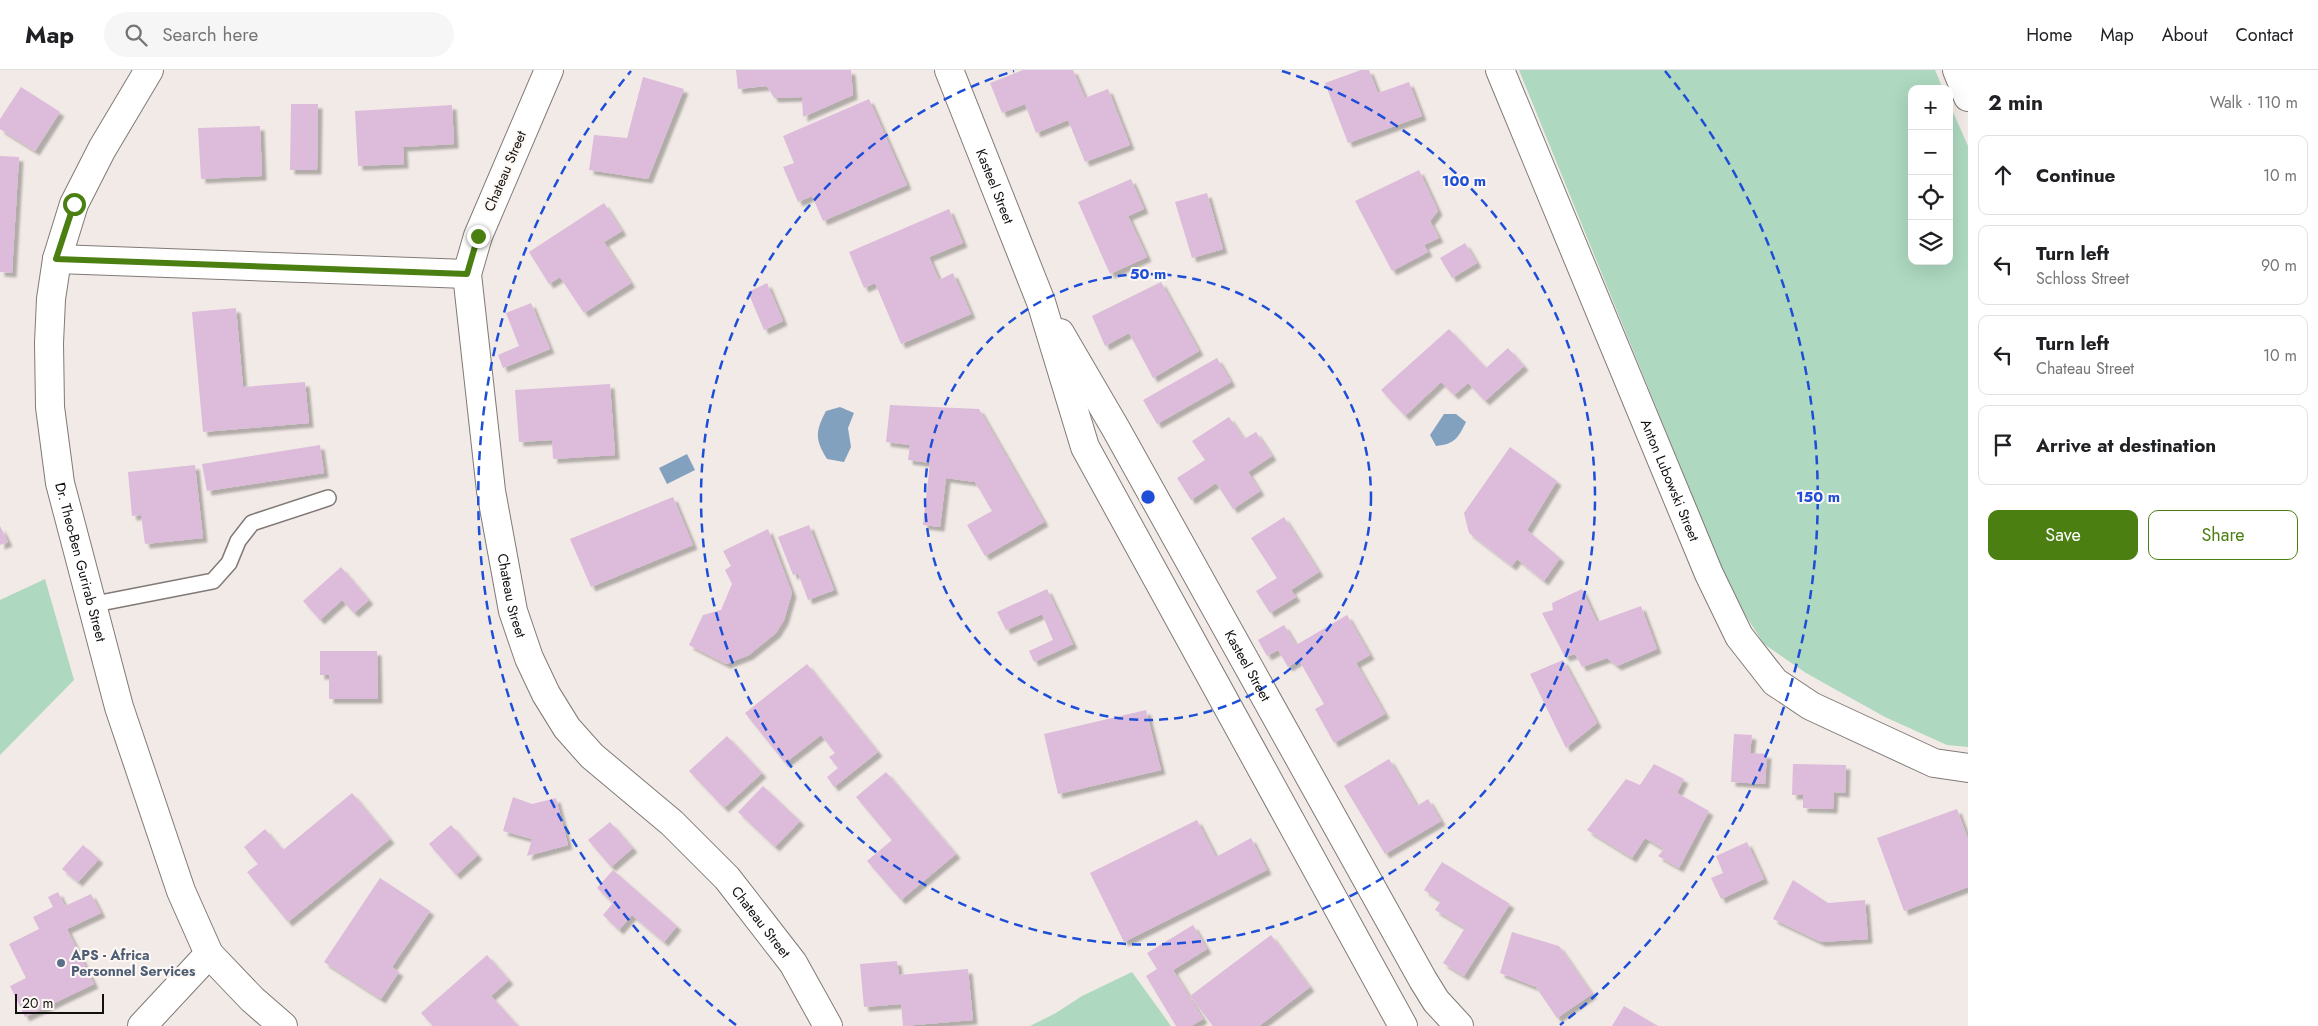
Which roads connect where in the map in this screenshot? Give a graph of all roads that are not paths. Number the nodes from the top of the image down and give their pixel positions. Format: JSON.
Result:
{"nodes":[{"id":1,"x":149,"y":70,"type":"edge"},
{"id":2,"x":549,"y":70,"type":"edge"},
{"id":3,"x":949,"y":70,"type":"edge"},
{"id":4,"x":1500,"y":70,"type":"edge"},
{"id":5,"x":1957,"y":70,"type":"edge"},
{"id":6,"x":1968,"y":97,"type":"edge"},
{"id":7,"x":56,"y":259,"type":"junction"},
{"id":8,"x":467,"y":274,"type":"junction"},
{"id":9,"x":1041,"y":302,"type":"junction"},
{"id":10,"x":328,"y":498,"type":"dead end"},
{"id":11,"x":90,"y":605,"type":"junction"},
{"id":12,"x":1968,"y":768,"type":"edge"},
{"id":13,"x":208,"y":954,"type":"junction"},
{"id":14,"x":142,"y":1026,"type":"edge"},
{"id":15,"x":283,"y":1026,"type":"edge"},
{"id":16,"x":828,"y":1026,"type":"edge"},
{"id":17,"x":1404,"y":1026,"type":"edge"},
{"id":18,"x":1459,"y":1026,"type":"edge"}],
"edges":[{"from":1,"to":7,"type":"street","name":"Dr. Theo-Ben Gurirab Street"},
{"from":2,"to":8,"type":"street","name":"Chateau Street"},
{"from":3,"to":9,"type":"street","name":"Kasteel Street"},
{"from":4,"to":12,"type":"street","name":"Anton Lubowski Street"},
{"from":5,"to":6,"type":"street"},
{"from":7,"to":8,"type":"street"},
{"from":7,"to":11,"type":"street","name":"Dr. Theo-Ben Gurirab Street"},
{"from":8,"to":16,"type":"street","name":"Chateau Street"},
{"from":9,"to":17,"type":"street","name":"Kasteel Street"},
{"from":9,"to":18,"type":"street","name":"Kasteel Street"},
{"from":10,"to":11,"type":"lane"},
{"from":11,"to":13,"type":"street","name":"Dr. Theo-Ben Gurirab Street"},
{"from":13,"to":14,"type":"street"},
{"from":13,"to":15,"type":"street","name":"Dr. Theo-Ben Gurirab Street"}]}
